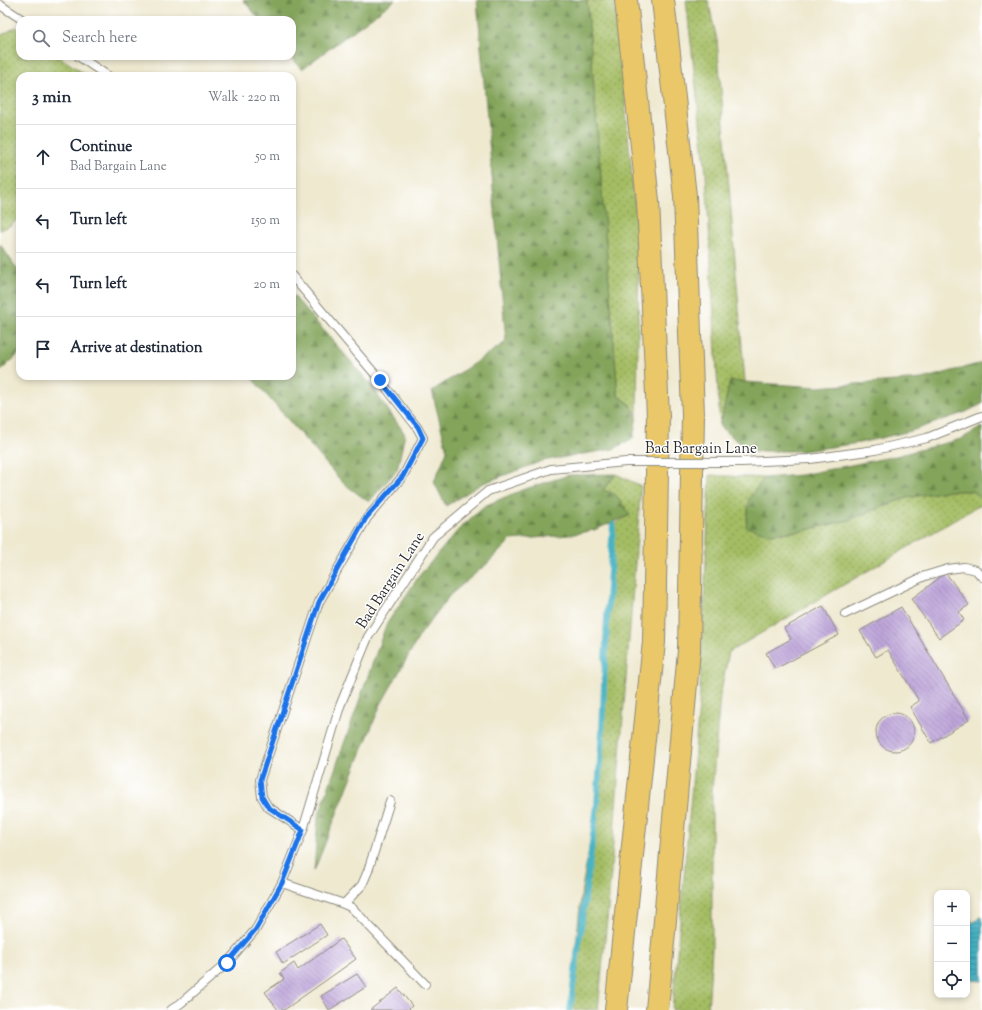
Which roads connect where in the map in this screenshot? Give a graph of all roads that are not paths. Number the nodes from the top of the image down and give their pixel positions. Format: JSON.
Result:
{"nodes":[{"id":1,"x":626,"y":0,"type":"edge"},
{"id":2,"x":663,"y":0,"type":"edge"},
{"id":3,"x":0,"y":5,"type":"edge"},
{"id":4,"x":17,"y":16,"type":"edge"},
{"id":5,"x":84,"y":60,"type":"edge"},
{"id":6,"x":102,"y":72,"type":"edge"},
{"id":7,"x":296,"y":281,"type":"edge"},
{"id":8,"x":982,"y":416,"type":"edge"},
{"id":9,"x":982,"y":577,"type":"edge"},
{"id":10,"x":845,"y":614,"type":"dead end"},
{"id":11,"x":390,"y":801,"type":"dead end"},
{"id":12,"x":303,"y":830,"type":"junction"},
{"id":13,"x":282,"y":883,"type":"junction"},
{"id":14,"x":344,"y":904,"type":"junction"},
{"id":15,"x":425,"y":984,"type":"dead end"},
{"id":16,"x":171,"y":1010,"type":"edge"},
{"id":17,"x":616,"y":1010,"type":"edge"},
{"id":18,"x":657,"y":1010,"type":"edge"}],
"edges":[{"from":1,"to":17,"type":"highway"},
{"from":2,"to":18,"type":"highway"},
{"from":3,"to":4,"type":"lane"},
{"from":5,"to":6,"type":"lane"},
{"from":7,"to":12,"type":"lane"},
{"from":8,"to":12,"type":"lane","name":"Bad Bargain Lane","bridge":true},
{"from":9,"to":10,"type":"lane"},
{"from":11,"to":14,"type":"lane"},
{"from":12,"to":13,"type":"lane","name":"Bad Bargain Lane"},
{"from":13,"to":14,"type":"lane"},
{"from":13,"to":16,"type":"lane","name":"Bad Bargain Lane"},
{"from":14,"to":15,"type":"lane"}]}
